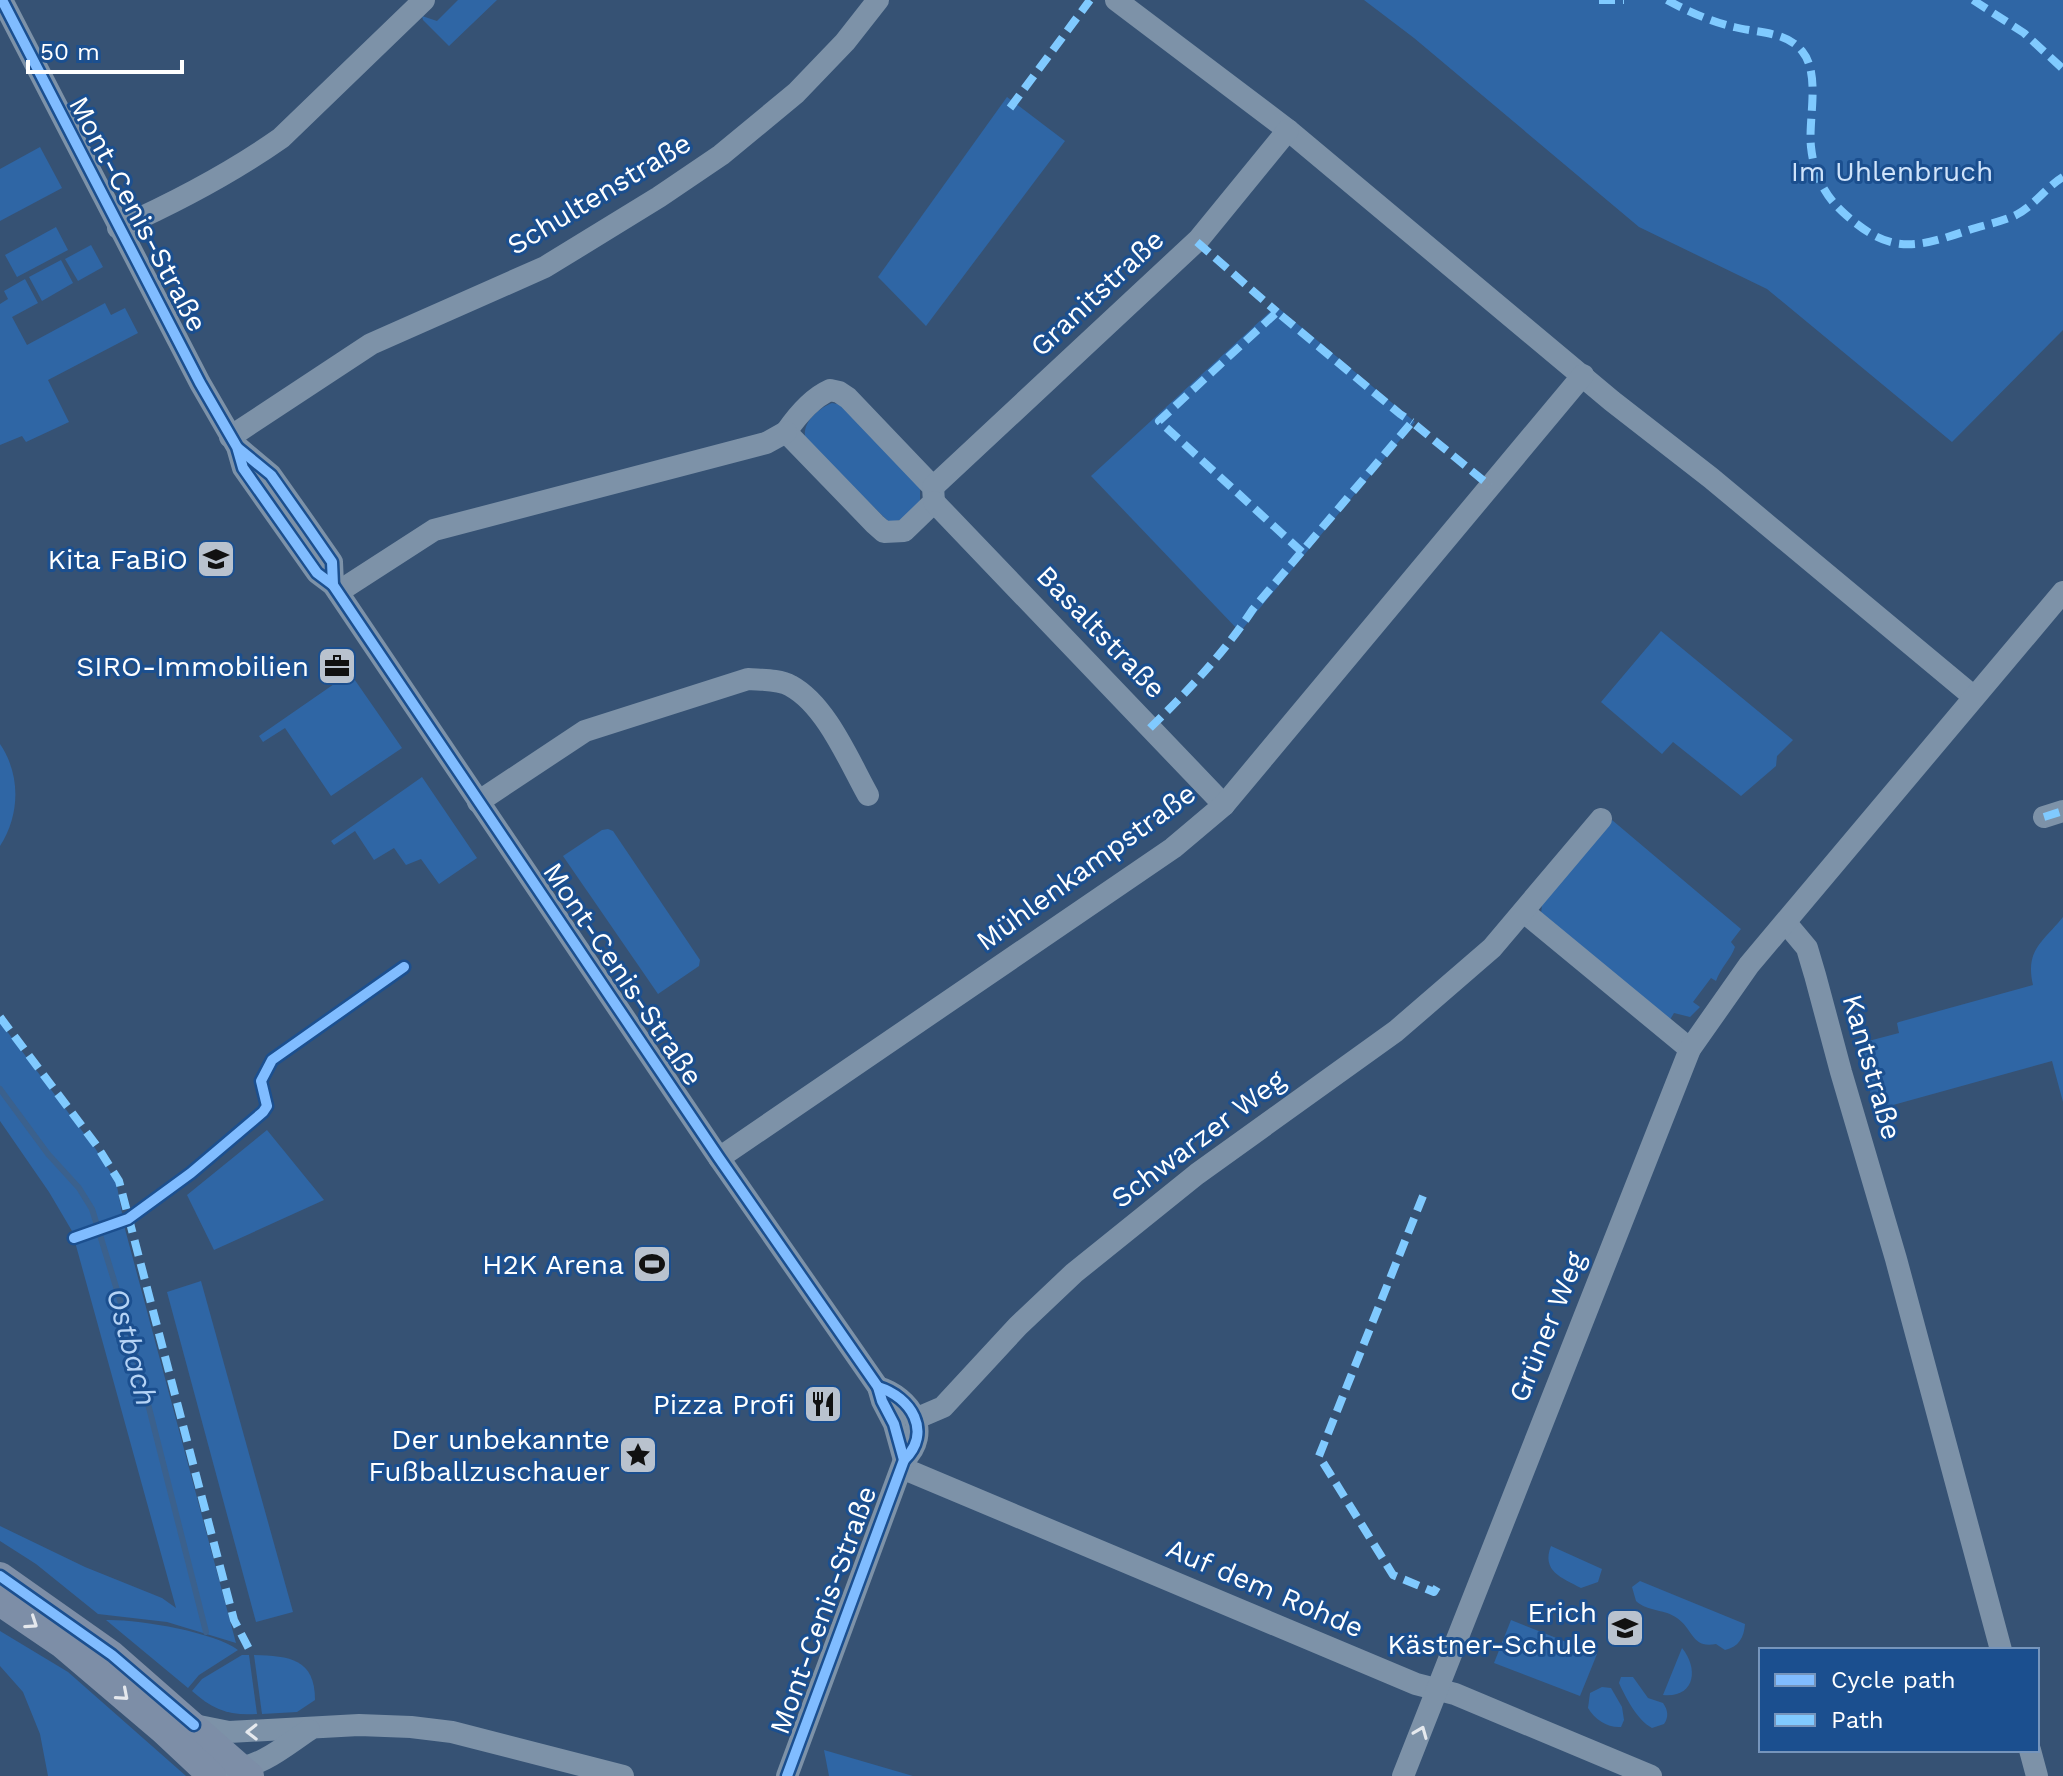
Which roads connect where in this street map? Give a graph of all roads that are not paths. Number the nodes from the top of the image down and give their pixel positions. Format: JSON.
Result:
{"nodes":[{"id":1,"x":2,"y":0,"type":"edge"},
{"id":2,"x":424,"y":0,"type":"edge"},
{"id":3,"x":878,"y":0,"type":"edge"},
{"id":4,"x":1116,"y":0,"type":"edge"},
{"id":5,"x":1288,"y":130,"type":"junction"},
{"id":6,"x":118,"y":228,"type":"junction"},
{"id":7,"x":1583,"y":375,"type":"junction"},
{"id":8,"x":786,"y":432,"type":"junction"},
{"id":9,"x":234,"y":442,"type":"junction"},
{"id":10,"x":934,"y":494,"type":"junction"},
{"id":11,"x":335,"y":588,"type":"junction"},
{"id":12,"x":2063,"y":592,"type":"edge"},
{"id":13,"x":1974,"y":697,"type":"junction"},
{"id":14,"x":868,"y":795,"type":"dead end"},
{"id":15,"x":478,"y":802,"type":"junction"},
{"id":16,"x":1224,"y":805,"type":"junction"},
{"id":17,"x":1601,"y":819,"type":"dead end"},
{"id":18,"x":1524,"y":912,"type":"junction"},
{"id":19,"x":1786,"y":923,"type":"junction"},
{"id":20,"x":1690,"y":1049,"type":"junction"},
{"id":21,"x":719,"y":1158,"type":"junction"},
{"id":22,"x":878,"y":1387,"type":"junction"},
{"id":23,"x":915,"y":1419,"type":"junction"},
{"id":24,"x":903,"y":1464,"type":"junction"},
{"id":25,"x":0,"y":1576,"type":"edge"},
{"id":26,"x":0,"y":1602,"type":"edge"},
{"id":27,"x":2000,"y":1648,"type":"edge"},
{"id":28,"x":1438,"y":1688,"type":"junction"},
{"id":29,"x":194,"y":1725,"type":"junction"},
{"id":30,"x":311,"y":1730,"type":"junction"},
{"id":31,"x":2031,"y":1752,"type":"edge"},
{"id":32,"x":208,"y":1772,"type":"edge"},
{"id":33,"x":246,"y":1772,"type":"edge"},
{"id":34,"x":623,"y":1776,"type":"edge"},
{"id":35,"x":787,"y":1776,"type":"edge"},
{"id":36,"x":1403,"y":1776,"type":"edge"},
{"id":37,"x":1651,"y":1776,"type":"edge"},
{"id":38,"x":2037,"y":1776,"type":"edge"}],
"edges":[{"from":1,"to":6,"type":"street","name":"Mont-Cenis-Straße"},
{"from":2,"to":6,"type":"street"},
{"from":3,"to":9,"type":"street","name":"Schultenstraße"},
{"from":4,"to":5,"type":"street"},
{"from":5,"to":7,"type":"street"},
{"from":5,"to":10,"type":"street","name":"Granitstraße"},
{"from":6,"to":9,"type":"street","name":"Mont-Cenis-Straße"},
{"from":7,"to":13,"type":"street"},
{"from":7,"to":16,"type":"street","name":"Mühlenkampstraße"},
{"from":8,"to":10,"type":"street","name":"Granitstraße"},
{"from":8,"to":10,"type":"street"},
{"from":8,"to":11,"type":"street"},
{"from":9,"to":11,"type":"street","name":"Mont-Cenis-Straße"},
{"from":10,"to":16,"type":"street","name":"Basaltstraße"},
{"from":11,"to":15,"type":"street","name":"Mont-Cenis-Straße"},
{"from":12,"to":13,"type":"street"},
{"from":13,"to":19,"type":"street"},
{"from":14,"to":15,"type":"street"},
{"from":15,"to":21,"type":"street","name":"Mont-Cenis-Straße"},
{"from":16,"to":21,"type":"street","name":"Mühlenkampstraße"},
{"from":17,"to":18,"type":"street","name":"Schwarzer Weg"},
{"from":18,"to":20,"type":"street"},
{"from":18,"to":23,"type":"street","name":"Schwarzer Weg"},
{"from":19,"to":20,"type":"street","name":"Grüner Weg"},
{"from":19,"to":27,"type":"street","name":"Kantstraße"},
{"from":20,"to":28,"type":"street","name":"Grüner Weg"},
{"from":21,"to":22,"type":"street","name":"Mont-Cenis-Straße"},
{"from":22,"to":23,"type":"street","name":"Mont-Cenis-Straße"},
{"from":22,"to":24,"type":"street","name":"Mont-Cenis-Straße"},
{"from":23,"to":24,"type":"street","name":"Mont-Cenis-Straße"},
{"from":24,"to":28,"type":"street","name":"Auf dem Rohde"},
{"from":24,"to":35,"type":"street","name":"Mont-Cenis-Straße"},
{"from":25,"to":29,"type":"main road"},
{"from":26,"to":32,"type":"main road","one_way":true},
{"from":36,"to":28,"type":"street","name":"Grüner Weg","one_way":true},
{"from":28,"to":37,"type":"street","name":"Auf dem Rohde"},
{"from":30,"to":29,"type":"street","one_way":true},
{"from":29,"to":33,"type":"main road"},
{"from":30,"to":33,"type":"street"},
{"from":30,"to":34,"type":"street"},
{"from":31,"to":38,"type":"street"},
{"from":32,"to":33,"type":"street"}]}
